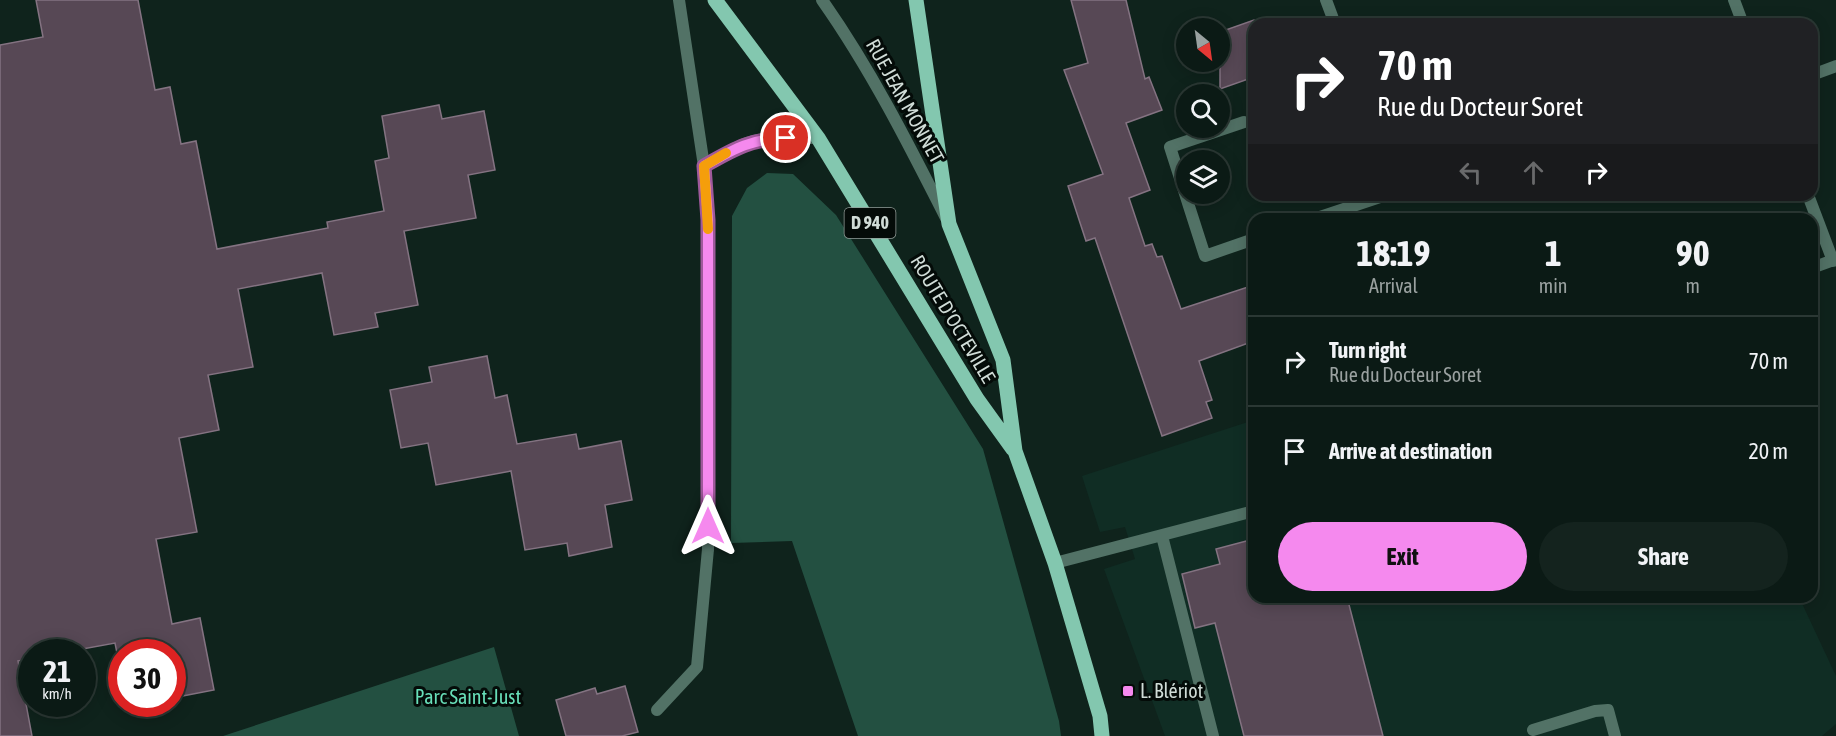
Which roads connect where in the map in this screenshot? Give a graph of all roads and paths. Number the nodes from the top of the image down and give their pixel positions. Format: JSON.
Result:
{"nodes":[{"id":1,"x":679,"y":0,"type":"edge"},
{"id":2,"x":715,"y":0,"type":"edge"},
{"id":3,"x":822,"y":0,"type":"edge"},
{"id":4,"x":916,"y":0,"type":"edge"},
{"id":5,"x":1326,"y":0,"type":"edge"},
{"id":6,"x":1734,"y":0,"type":"edge"},
{"id":7,"x":1333,"y":18,"type":"edge"},
{"id":8,"x":1741,"y":18,"type":"edge"},
{"id":9,"x":1836,"y":66,"type":"edge"},
{"id":10,"x":1818,"y":73,"type":"edge"},
{"id":11,"x":1244,"y":122,"type":"dead end"},
{"id":12,"x":818,"y":138,"type":"junction"},
{"id":13,"x":704,"y":166,"type":"junction"},
{"id":14,"x":1368,"y":201,"type":"edge"},
{"id":15,"x":1332,"y":213,"type":"edge"},
{"id":16,"x":1818,"y":220,"type":"edge"},
{"id":17,"x":949,"y":224,"type":"junction"},
{"id":18,"x":1248,"y":241,"type":"edge"},
{"id":19,"x":1834,"y":260,"type":"edge"},
{"id":20,"x":1818,"y":266,"type":"edge"},
{"id":21,"x":1015,"y":452,"type":"junction"},
{"id":22,"x":1248,"y":513,"type":"edge"},
{"id":23,"x":1162,"y":536,"type":"junction"},
{"id":24,"x":1055,"y":563,"type":"junction"},
{"id":25,"x":657,"y":710,"type":"dead end"},
{"id":26,"x":1533,"y":730,"type":"dead end"},
{"id":27,"x":1102,"y":736,"type":"edge"},
{"id":28,"x":1213,"y":736,"type":"edge"},
{"id":29,"x":1615,"y":736,"type":"edge"}],
"edges":[{"from":1,"to":13,"type":"street"},
{"from":2,"to":12,"type":"main road","name":"ROUTE D'OCTEVILLE","number":"D 940"},
{"from":3,"to":17,"type":"street","name":"RUE JEAN MONNET"},
{"from":4,"to":17,"type":"main road","name":"ROUTE D'OCTEVILLE","number":"D 940"},
{"from":5,"to":7,"type":"street"},
{"from":6,"to":8,"type":"street"},
{"from":9,"to":10,"type":"street"},
{"from":11,"to":18,"type":"street"},
{"from":12,"to":13,"type":"street"},
{"from":12,"to":21,"type":"main road","name":"ROUTE D'OCTEVILLE","number":"D 940"},
{"from":13,"to":25,"type":"street"},
{"from":14,"to":15,"type":"street"},
{"from":16,"to":19,"type":"street"},
{"from":17,"to":21,"type":"main road","name":"ROUTE D'OCTEVILLE","number":"D 940"},
{"from":19,"to":20,"type":"street"},
{"from":21,"to":24,"type":"main road","name":"ROUTE D'OCTEVILLE","number":"D 940"},
{"from":22,"to":23,"type":"street"},
{"from":23,"to":24,"type":"street"},
{"from":23,"to":28,"type":"street"},
{"from":24,"to":27,"type":"main road","name":"ROUTE D'OCTEVILLE","number":"D 940"},
{"from":26,"to":29,"type":"street"}]}
